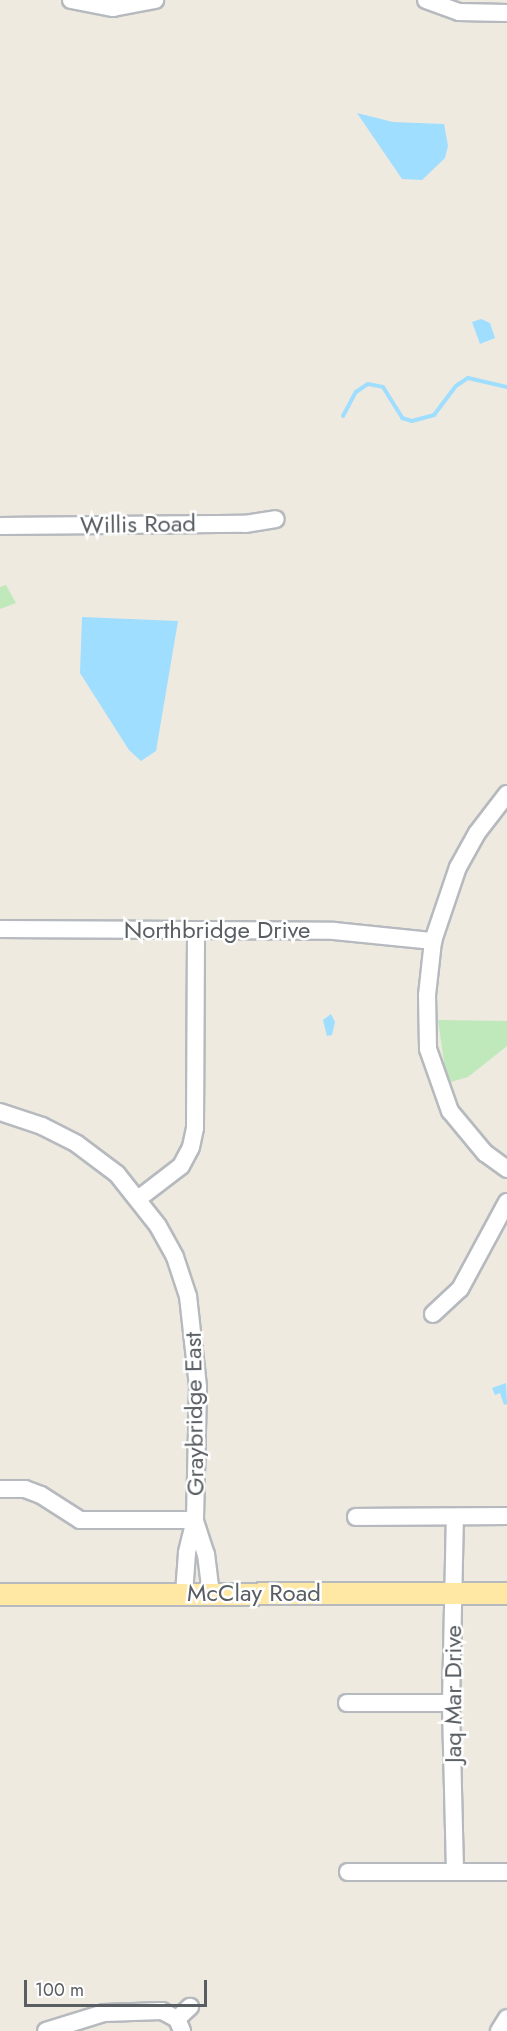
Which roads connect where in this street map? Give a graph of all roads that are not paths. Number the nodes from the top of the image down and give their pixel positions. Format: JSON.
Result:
{"nodes":[{"id":1,"x":71,"y":0,"type":"edge"},
{"id":2,"x":155,"y":0,"type":"edge"},
{"id":3,"x":426,"y":0,"type":"edge"},
{"id":4,"x":507,"y":13,"type":"edge"},
{"id":5,"x":276,"y":519,"type":"dead end"},
{"id":6,"x":0,"y":526,"type":"edge"},
{"id":7,"x":507,"y":794,"type":"edge"},
{"id":8,"x":0,"y":929,"type":"edge"},
{"id":9,"x":196,"y":930,"type":"junction"},
{"id":10,"x":433,"y":942,"type":"junction"},
{"id":11,"x":0,"y":1112,"type":"edge"},
{"id":12,"x":507,"y":1169,"type":"edge"},
{"id":13,"x":138,"y":1199,"type":"junction"},
{"id":14,"x":507,"y":1203,"type":"edge"},
{"id":15,"x":433,"y":1314,"type":"dead end"},
{"id":16,"x":0,"y":1489,"type":"edge"},
{"id":17,"x":507,"y":1516,"type":"edge"},
{"id":18,"x":356,"y":1517,"type":"dead end"},
{"id":19,"x":455,"y":1517,"type":"junction"},
{"id":20,"x":195,"y":1520,"type":"junction"},
{"id":21,"x":453,"y":1593,"type":"junction"},
{"id":22,"x":507,"y":1593,"type":"edge"},
{"id":23,"x":0,"y":1594,"type":"edge"},
{"id":24,"x":184,"y":1594,"type":"junction"},
{"id":25,"x":211,"y":1594,"type":"junction"},
{"id":26,"x":347,"y":1702,"type":"dead end"},
{"id":27,"x":452,"y":1703,"type":"junction"},
{"id":28,"x":455,"y":1870,"type":"junction"},
{"id":29,"x":348,"y":1872,"type":"dead end"},
{"id":30,"x":507,"y":1872,"type":"edge"},
{"id":31,"x":190,"y":2007,"type":"dead end"},
{"id":32,"x":507,"y":2018,"type":"edge"},
{"id":33,"x":179,"y":2025,"type":"edge"},
{"id":34,"x":46,"y":2031,"type":"edge"},
{"id":35,"x":499,"y":2031,"type":"edge"}],
"edges":[{"from":1,"to":2,"type":"street"},
{"from":3,"to":4,"type":"street"},
{"from":5,"to":6,"type":"street","name":"Willis Road"},
{"from":7,"to":10,"type":"street"},
{"from":8,"to":9,"type":"street","name":"Northbridge Drive"},
{"from":9,"to":10,"type":"street","name":"Northbridge Drive"},
{"from":9,"to":13,"type":"street"},
{"from":10,"to":12,"type":"street"},
{"from":11,"to":13,"type":"street","name":"Graybridge East"},
{"from":13,"to":20,"type":"street","name":"Graybridge East"},
{"from":14,"to":15,"type":"street"},
{"from":16,"to":20,"type":"street"},
{"from":17,"to":19,"type":"street"},
{"from":18,"to":19,"type":"street"},
{"from":19,"to":21,"type":"street","name":"Jaq Mar Drive"},
{"from":20,"to":24,"type":"street","name":"Graybridge East"},
{"from":20,"to":25,"type":"street","name":"Graybridge East"},
{"from":21,"to":22,"type":"main road","name":"McClay Road"},
{"from":21,"to":25,"type":"main road","name":"McClay Road"},
{"from":21,"to":27,"type":"street","name":"Jaq Mar Drive"},
{"from":23,"to":24,"type":"main road","name":"McClay Road"},
{"from":24,"to":25,"type":"main road","name":"McClay Road"},
{"from":26,"to":27,"type":"street"},
{"from":27,"to":28,"type":"street","name":"Jaq Mar Drive"},
{"from":28,"to":29,"type":"street"},
{"from":28,"to":30,"type":"street"},
{"from":31,"to":33,"type":"street"},
{"from":32,"to":35,"type":"street"},
{"from":33,"to":34,"type":"street"}]}
